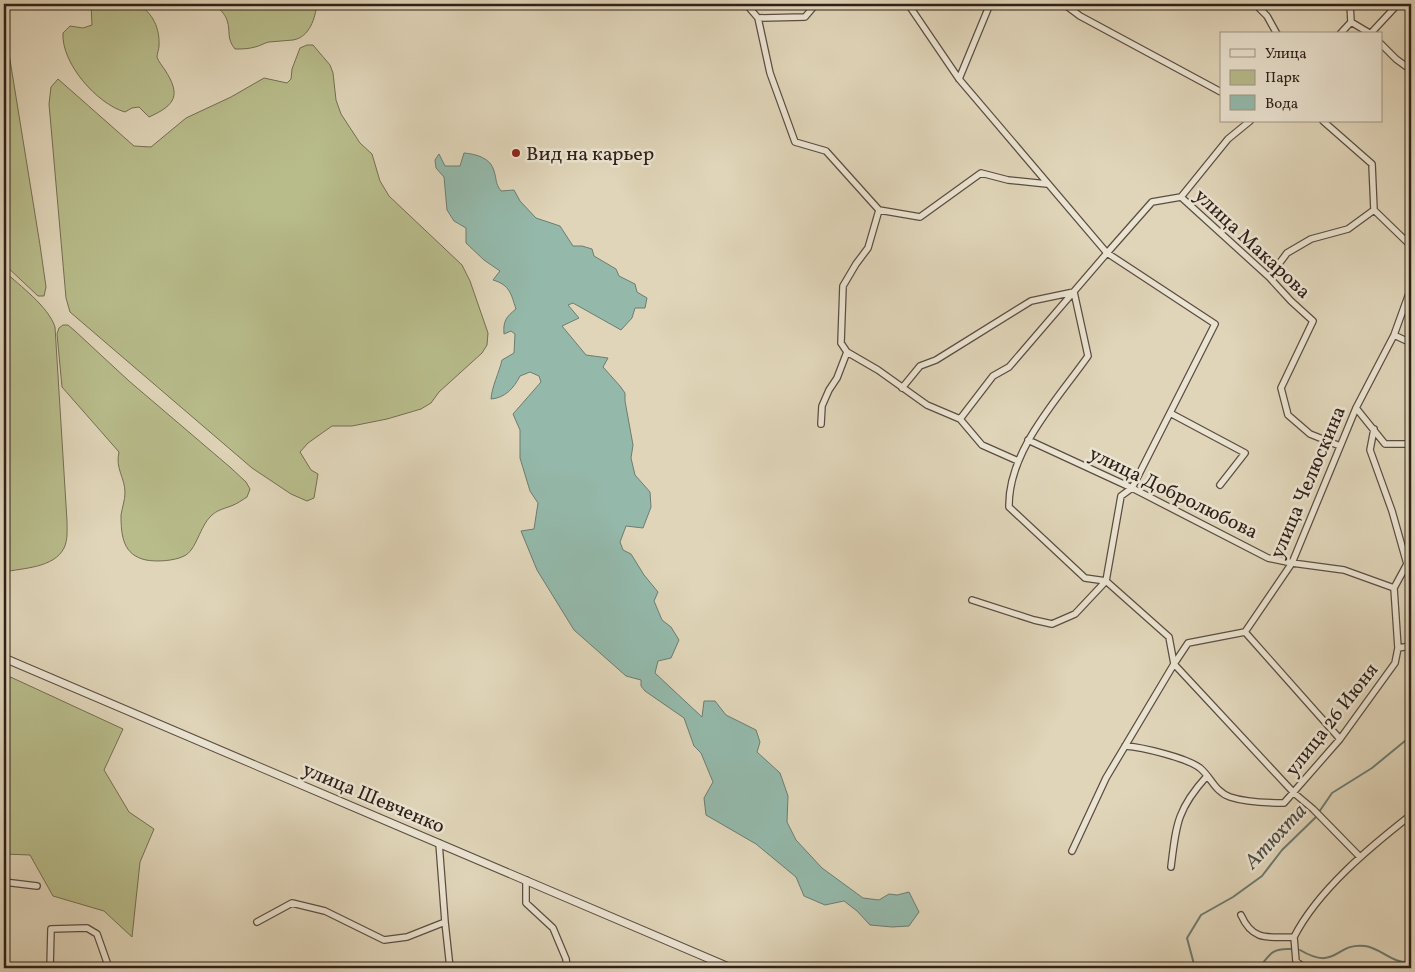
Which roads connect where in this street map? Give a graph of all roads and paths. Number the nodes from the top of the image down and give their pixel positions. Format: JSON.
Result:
{"nodes":[{"id":1,"x":746,"y":4,"type":"edge"},
{"id":2,"x":816,"y":4,"type":"edge"},
{"id":3,"x":908,"y":4,"type":"edge"},
{"id":4,"x":990,"y":4,"type":"edge"},
{"id":5,"x":1064,"y":4,"type":"edge"},
{"id":6,"x":1255,"y":4,"type":"edge"},
{"id":7,"x":1350,"y":4,"type":"edge"},
{"id":8,"x":1398,"y":4,"type":"edge"},
{"id":9,"x":758,"y":18,"type":"junction"},
{"id":10,"x":1351,"y":22,"type":"junction"},
{"id":11,"x":1276,"y":32,"type":"edge"},
{"id":12,"x":1342,"y":32,"type":"edge"},
{"id":13,"x":1369,"y":32,"type":"edge"},
{"id":14,"x":1372,"y":32,"type":"edge"},
{"id":15,"x":1382,"y":45,"type":"edge"},
{"id":16,"x":1411,"y":70,"type":"edge"},
{"id":17,"x":959,"y":79,"type":"junction"},
{"id":18,"x":1220,"y":91,"type":"edge"},
{"id":19,"x":1249,"y":122,"type":"edge"},
{"id":20,"x":1323,"y":122,"type":"edge"},
{"id":21,"x":1048,"y":184,"type":"junction"},
{"id":22,"x":1181,"y":197,"type":"junction"},
{"id":23,"x":879,"y":210,"type":"junction"},
{"id":24,"x":1374,"y":210,"type":"junction"},
{"id":25,"x":1411,"y":244,"type":"edge"},
{"id":26,"x":1107,"y":253,"type":"junction"},
{"id":27,"x":1269,"y":277,"type":"junction"},
{"id":28,"x":1411,"y":288,"type":"edge"},
{"id":29,"x":1074,"y":292,"type":"junction"},
{"id":30,"x":1394,"y":335,"type":"junction"},
{"id":31,"x":1411,"y":343,"type":"edge"},
{"id":32,"x":847,"y":352,"type":"junction"},
{"id":33,"x":902,"y":388,"type":"junction"},
{"id":34,"x":1356,"y":408,"type":"junction"},
{"id":35,"x":1170,"y":413,"type":"junction"},
{"id":36,"x":960,"y":419,"type":"junction"},
{"id":37,"x":822,"y":424,"type":"dead end"},
{"id":38,"x":1374,"y":429,"type":"junction"},
{"id":39,"x":1028,"y":440,"type":"junction"},
{"id":40,"x":1411,"y":444,"type":"edge"},
{"id":41,"x":1340,"y":446,"type":"junction"},
{"id":42,"x":1018,"y":462,"type":"junction"},
{"id":43,"x":1220,"y":486,"type":"dead end"},
{"id":44,"x":1132,"y":488,"type":"junction"},
{"id":45,"x":1409,"y":562,"type":"edge"},
{"id":46,"x":1292,"y":563,"type":"junction"},
{"id":47,"x":1106,"y":581,"type":"junction"},
{"id":48,"x":1394,"y":588,"type":"junction"},
{"id":49,"x":972,"y":600,"type":"dead end"},
{"id":50,"x":1245,"y":632,"type":"junction"},
{"id":51,"x":1411,"y":646,"type":"edge"},
{"id":52,"x":1398,"y":648,"type":"junction"},
{"id":53,"x":4,"y":658,"type":"edge"},
{"id":54,"x":1174,"y":664,"type":"junction"},
{"id":55,"x":1340,"y":739,"type":"junction"},
{"id":56,"x":1126,"y":746,"type":"junction"},
{"id":57,"x":1207,"y":776,"type":"junction"},
{"id":58,"x":1294,"y":793,"type":"junction"},
{"id":59,"x":1411,"y":815,"type":"edge"},
{"id":60,"x":439,"y":842,"type":"junction"},
{"id":61,"x":1072,"y":851,"type":"dead end"},
{"id":62,"x":1360,"y":857,"type":"junction"},
{"id":63,"x":1171,"y":867,"type":"dead end"},
{"id":64,"x":526,"y":880,"type":"junction"},
{"id":65,"x":4,"y":882,"type":"edge"},
{"id":66,"x":37,"y":886,"type":"dead end"},
{"id":67,"x":1241,"y":915,"type":"dead end"},
{"id":68,"x":257,"y":922,"type":"dead end"},
{"id":69,"x":445,"y":922,"type":"junction"},
{"id":70,"x":1294,"y":937,"type":"junction"},
{"id":71,"x":50,"y":968,"type":"edge"},
{"id":72,"x":109,"y":968,"type":"edge"},
{"id":73,"x":450,"y":968,"type":"edge"},
{"id":74,"x":567,"y":968,"type":"edge"},
{"id":75,"x":731,"y":968,"type":"edge"},
{"id":76,"x":1304,"y":968,"type":"edge"}],
"edges":[{"from":1,"to":9,"type":"street"},
{"from":2,"to":9,"type":"street"},
{"from":3,"to":17,"type":"street"},
{"from":4,"to":17,"type":"street"},
{"from":5,"to":18,"type":"street"},
{"from":6,"to":11,"type":"street"},
{"from":7,"to":10,"type":"street"},
{"from":8,"to":14,"type":"street"},
{"from":9,"to":23,"type":"street"},
{"from":10,"to":12,"type":"street"},
{"from":10,"to":13,"type":"street"},
{"from":15,"to":16,"type":"street"},
{"from":17,"to":21,"type":"street"},
{"from":19,"to":22,"type":"street"},
{"from":20,"to":24,"type":"street"},
{"from":21,"to":23,"type":"street"},
{"from":21,"to":26,"type":"street"},
{"from":22,"to":26,"type":"street","name":"улица Макарова"},
{"from":22,"to":27,"type":"street","name":"улица Макарова"},
{"from":23,"to":32,"type":"street"},
{"from":24,"to":25,"type":"street"},
{"from":24,"to":27,"type":"street"},
{"from":26,"to":29,"type":"street","name":"улица Макарова"},
{"from":26,"to":35,"type":"street"},
{"from":27,"to":41,"type":"street","name":"улица Макарова"},
{"from":28,"to":30,"type":"street","name":"улица Челюскина"},
{"from":29,"to":33,"type":"street"},
{"from":29,"to":36,"type":"street","name":"улица Макарова"},
{"from":29,"to":39,"type":"street"},
{"from":30,"to":31,"type":"street"},
{"from":30,"to":34,"type":"street","name":"улица Челюскина"},
{"from":32,"to":33,"type":"street"},
{"from":32,"to":37,"type":"street"},
{"from":33,"to":36,"type":"street"},
{"from":34,"to":38,"type":"street"},
{"from":34,"to":41,"type":"street","name":"улица Челюскина"},
{"from":35,"to":43,"type":"street"},
{"from":35,"to":44,"type":"street"},
{"from":36,"to":42,"type":"street"},
{"from":38,"to":40,"type":"street"},
{"from":38,"to":45,"type":"street"},
{"from":39,"to":42,"type":"street"},
{"from":39,"to":44,"type":"street","name":"улица Добролюбова"},
{"from":41,"to":46,"type":"street","name":"улица Челюскина"},
{"from":42,"to":47,"type":"street"},
{"from":44,"to":46,"type":"street","name":"улица Добролюбова"},
{"from":44,"to":47,"type":"street"},
{"from":45,"to":48,"type":"street"},
{"from":46,"to":48,"type":"street","name":"улица Добролюбова"},
{"from":46,"to":50,"type":"street","name":"улица Челюскина"},
{"from":47,"to":49,"type":"street"},
{"from":47,"to":54,"type":"street"},
{"from":48,"to":52,"type":"street"},
{"from":50,"to":54,"type":"street"},
{"from":50,"to":55,"type":"street"},
{"from":51,"to":52,"type":"street","name":"улица 26 Июня"},
{"from":52,"to":55,"type":"street","name":"улица 26 Июня"},
{"from":53,"to":60,"type":"street","name":"улица Шевченко"},
{"from":54,"to":56,"type":"street"},
{"from":54,"to":58,"type":"street"},
{"from":55,"to":58,"type":"street","name":"улица 26 Июня"},
{"from":56,"to":57,"type":"street"},
{"from":56,"to":61,"type":"street"},
{"from":57,"to":58,"type":"street"},
{"from":57,"to":63,"type":"street"},
{"from":58,"to":62,"type":"street"},
{"from":59,"to":62,"type":"street"},
{"from":60,"to":64,"type":"street","name":"улица Шевченко"},
{"from":60,"to":69,"type":"street"},
{"from":62,"to":70,"type":"street"},
{"from":64,"to":74,"type":"street"},
{"from":64,"to":75,"type":"street","name":"улица Шевченко"},
{"from":65,"to":66,"type":"street"},
{"from":67,"to":70,"type":"street"},
{"from":68,"to":69,"type":"street"},
{"from":69,"to":73,"type":"street"},
{"from":70,"to":76,"type":"street"},
{"from":71,"to":72,"type":"street"}]}
